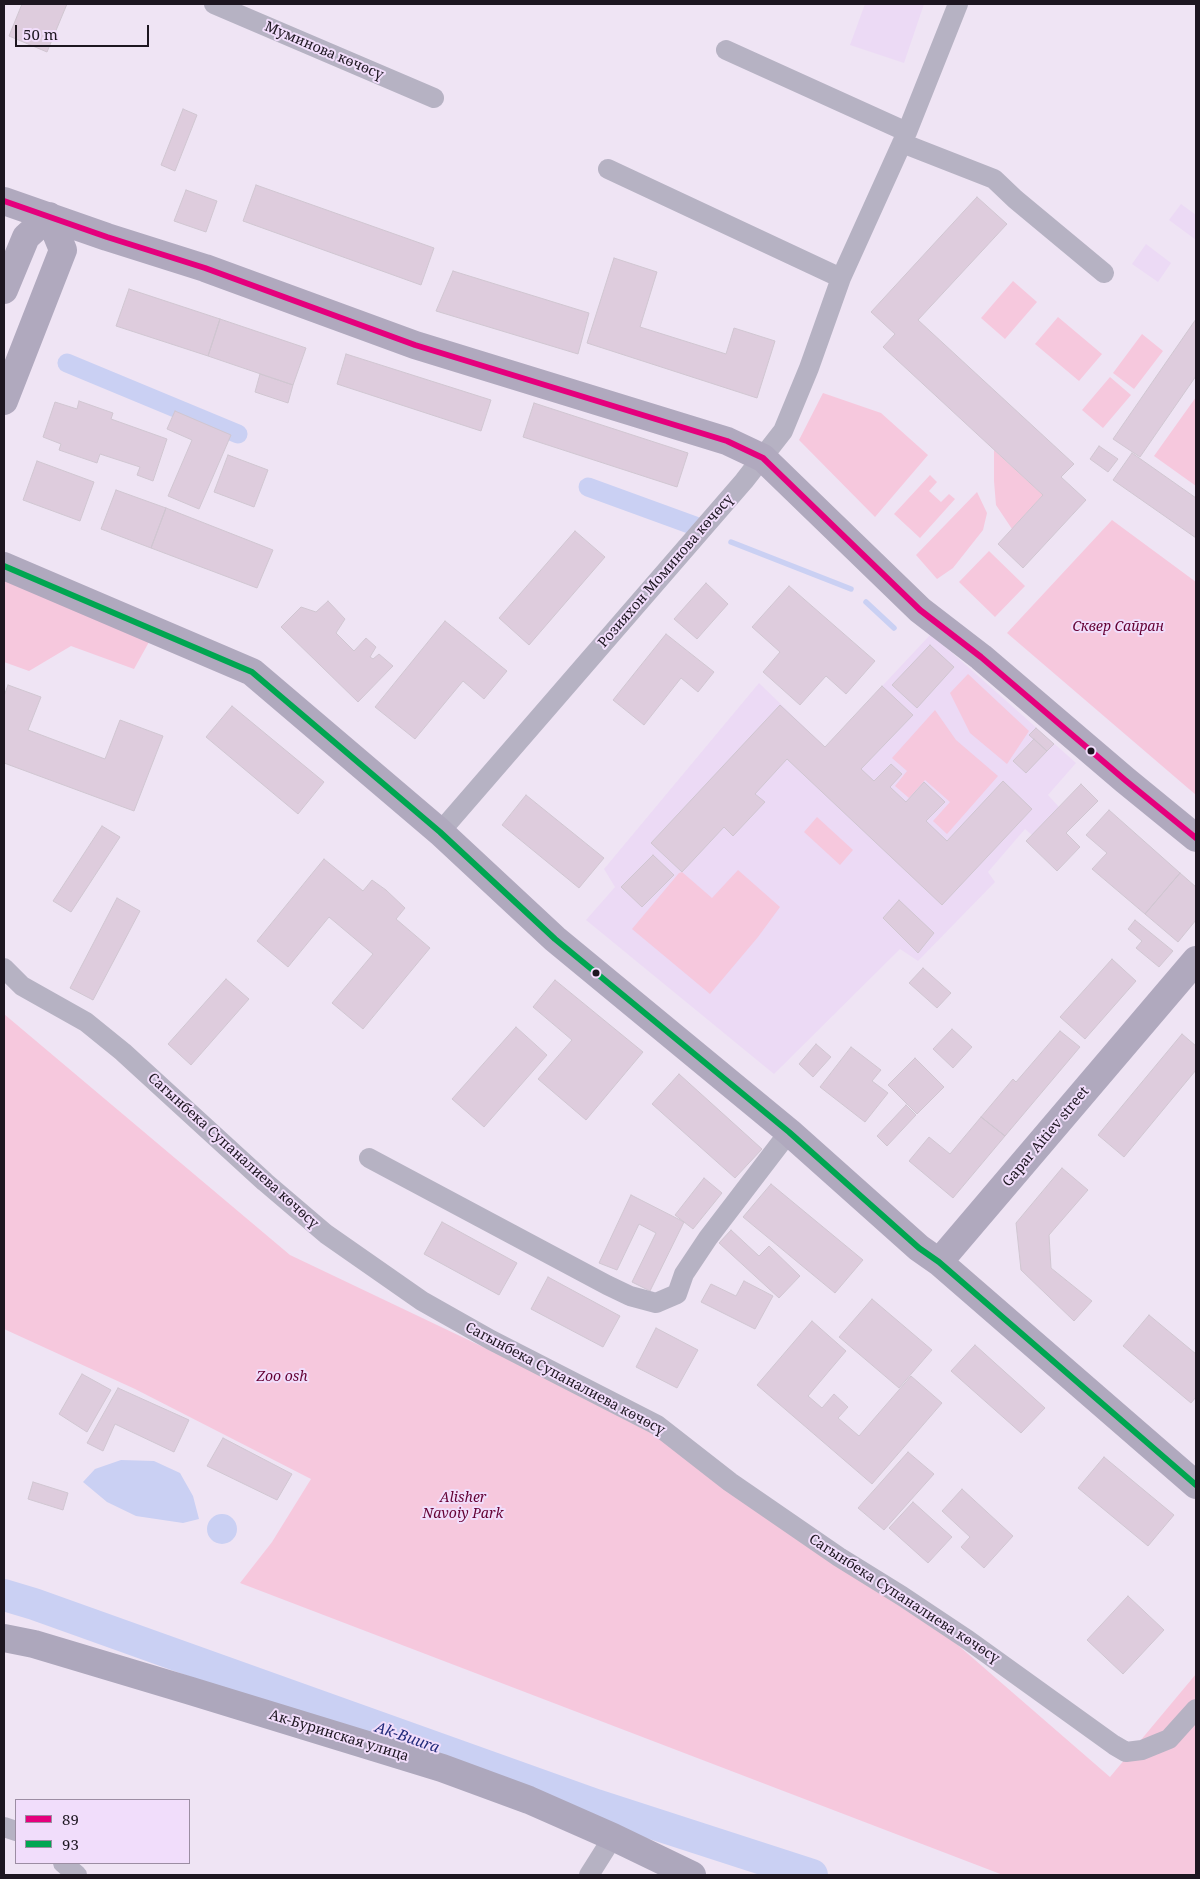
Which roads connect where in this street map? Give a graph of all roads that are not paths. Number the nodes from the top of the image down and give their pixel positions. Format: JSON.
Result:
{"nodes":[{"id":1,"x":214,"y":4,"type":"edge"},
{"id":2,"x":958,"y":4,"type":"edge"},
{"id":3,"x":726,"y":50,"type":"dead end"},
{"id":4,"x":434,"y":98,"type":"dead end"},
{"id":5,"x":905,"y":137,"type":"junction"},
{"id":6,"x":608,"y":169,"type":"dead end"},
{"id":7,"x":4,"y":200,"type":"edge"},
{"id":8,"x":49,"y":216,"type":"junction"},
{"id":9,"x":1104,"y":274,"type":"dead end"},
{"id":10,"x":841,"y":278,"type":"junction"},
{"id":11,"x":4,"y":290,"type":"edge"},
{"id":12,"x":4,"y":401,"type":"edge"},
{"id":13,"x":763,"y":458,"type":"junction"},
{"id":14,"x":4,"y":566,"type":"edge"},
{"id":15,"x":440,"y":832,"type":"junction"},
{"id":16,"x":1196,"y":838,"type":"edge"},
{"id":17,"x":1196,"y":960,"type":"edge"},
{"id":18,"x":4,"y":968,"type":"edge"},
{"id":19,"x":789,"y":1132,"type":"junction"},
{"id":20,"x":369,"y":1158,"type":"dead end"},
{"id":21,"x":938,"y":1262,"type":"junction"},
{"id":22,"x":1196,"y":1486,"type":"edge"},
{"id":23,"x":4,"y":1638,"type":"edge"},
{"id":24,"x":1196,"y":1710,"type":"edge"},
{"id":25,"x":613,"y":1836,"type":"junction"},
{"id":26,"x":63,"y":1864,"type":"edge"},
{"id":27,"x":65,"y":1864,"type":"edge"},
{"id":28,"x":55,"y":1875,"type":"edge"},
{"id":29,"x":77,"y":1875,"type":"edge"},
{"id":30,"x":589,"y":1875,"type":"edge"},
{"id":31,"x":692,"y":1875,"type":"edge"}],
"edges":[{"from":1,"to":4,"type":"street","name":"Муминова көчөсү"},
{"from":2,"to":5,"type":"street","name":"Розияхон Моминова көчөсү"},
{"from":3,"to":5,"type":"street"},
{"from":5,"to":9,"type":"street"},
{"from":5,"to":10,"type":"street","name":"Розияхон Моминова көчөсү"},
{"from":6,"to":10,"type":"street"},
{"from":7,"to":8,"type":"main road"},
{"from":8,"to":11,"type":"main road"},
{"from":8,"to":12,"type":"main road"},
{"from":8,"to":13,"type":"main road"},
{"from":10,"to":13,"type":"street","name":"Розияхон Моминова көчөсү"},
{"from":13,"to":15,"type":"street","name":"Розияхон Моминова көчөсү"},
{"from":13,"to":16,"type":"main road"},
{"from":14,"to":15,"type":"main road"},
{"from":15,"to":19,"type":"main road"},
{"from":17,"to":21,"type":"main road","name":"Gapar Aitiev street"},
{"from":18,"to":24,"type":"street","name":"Сагынбека Супаналиева көчөсү"},
{"from":19,"to":20,"type":"street"},
{"from":19,"to":21,"type":"main road"},
{"from":21,"to":22,"type":"main road"},
{"from":23,"to":25,"type":"street","name":"Ак-Буринская улица"},
{"from":25,"to":30,"type":"street"},
{"from":25,"to":31,"type":"street","name":"Ак-Буринская улица"},
{"from":26,"to":28,"type":"street"},
{"from":27,"to":29,"type":"street"}]}
